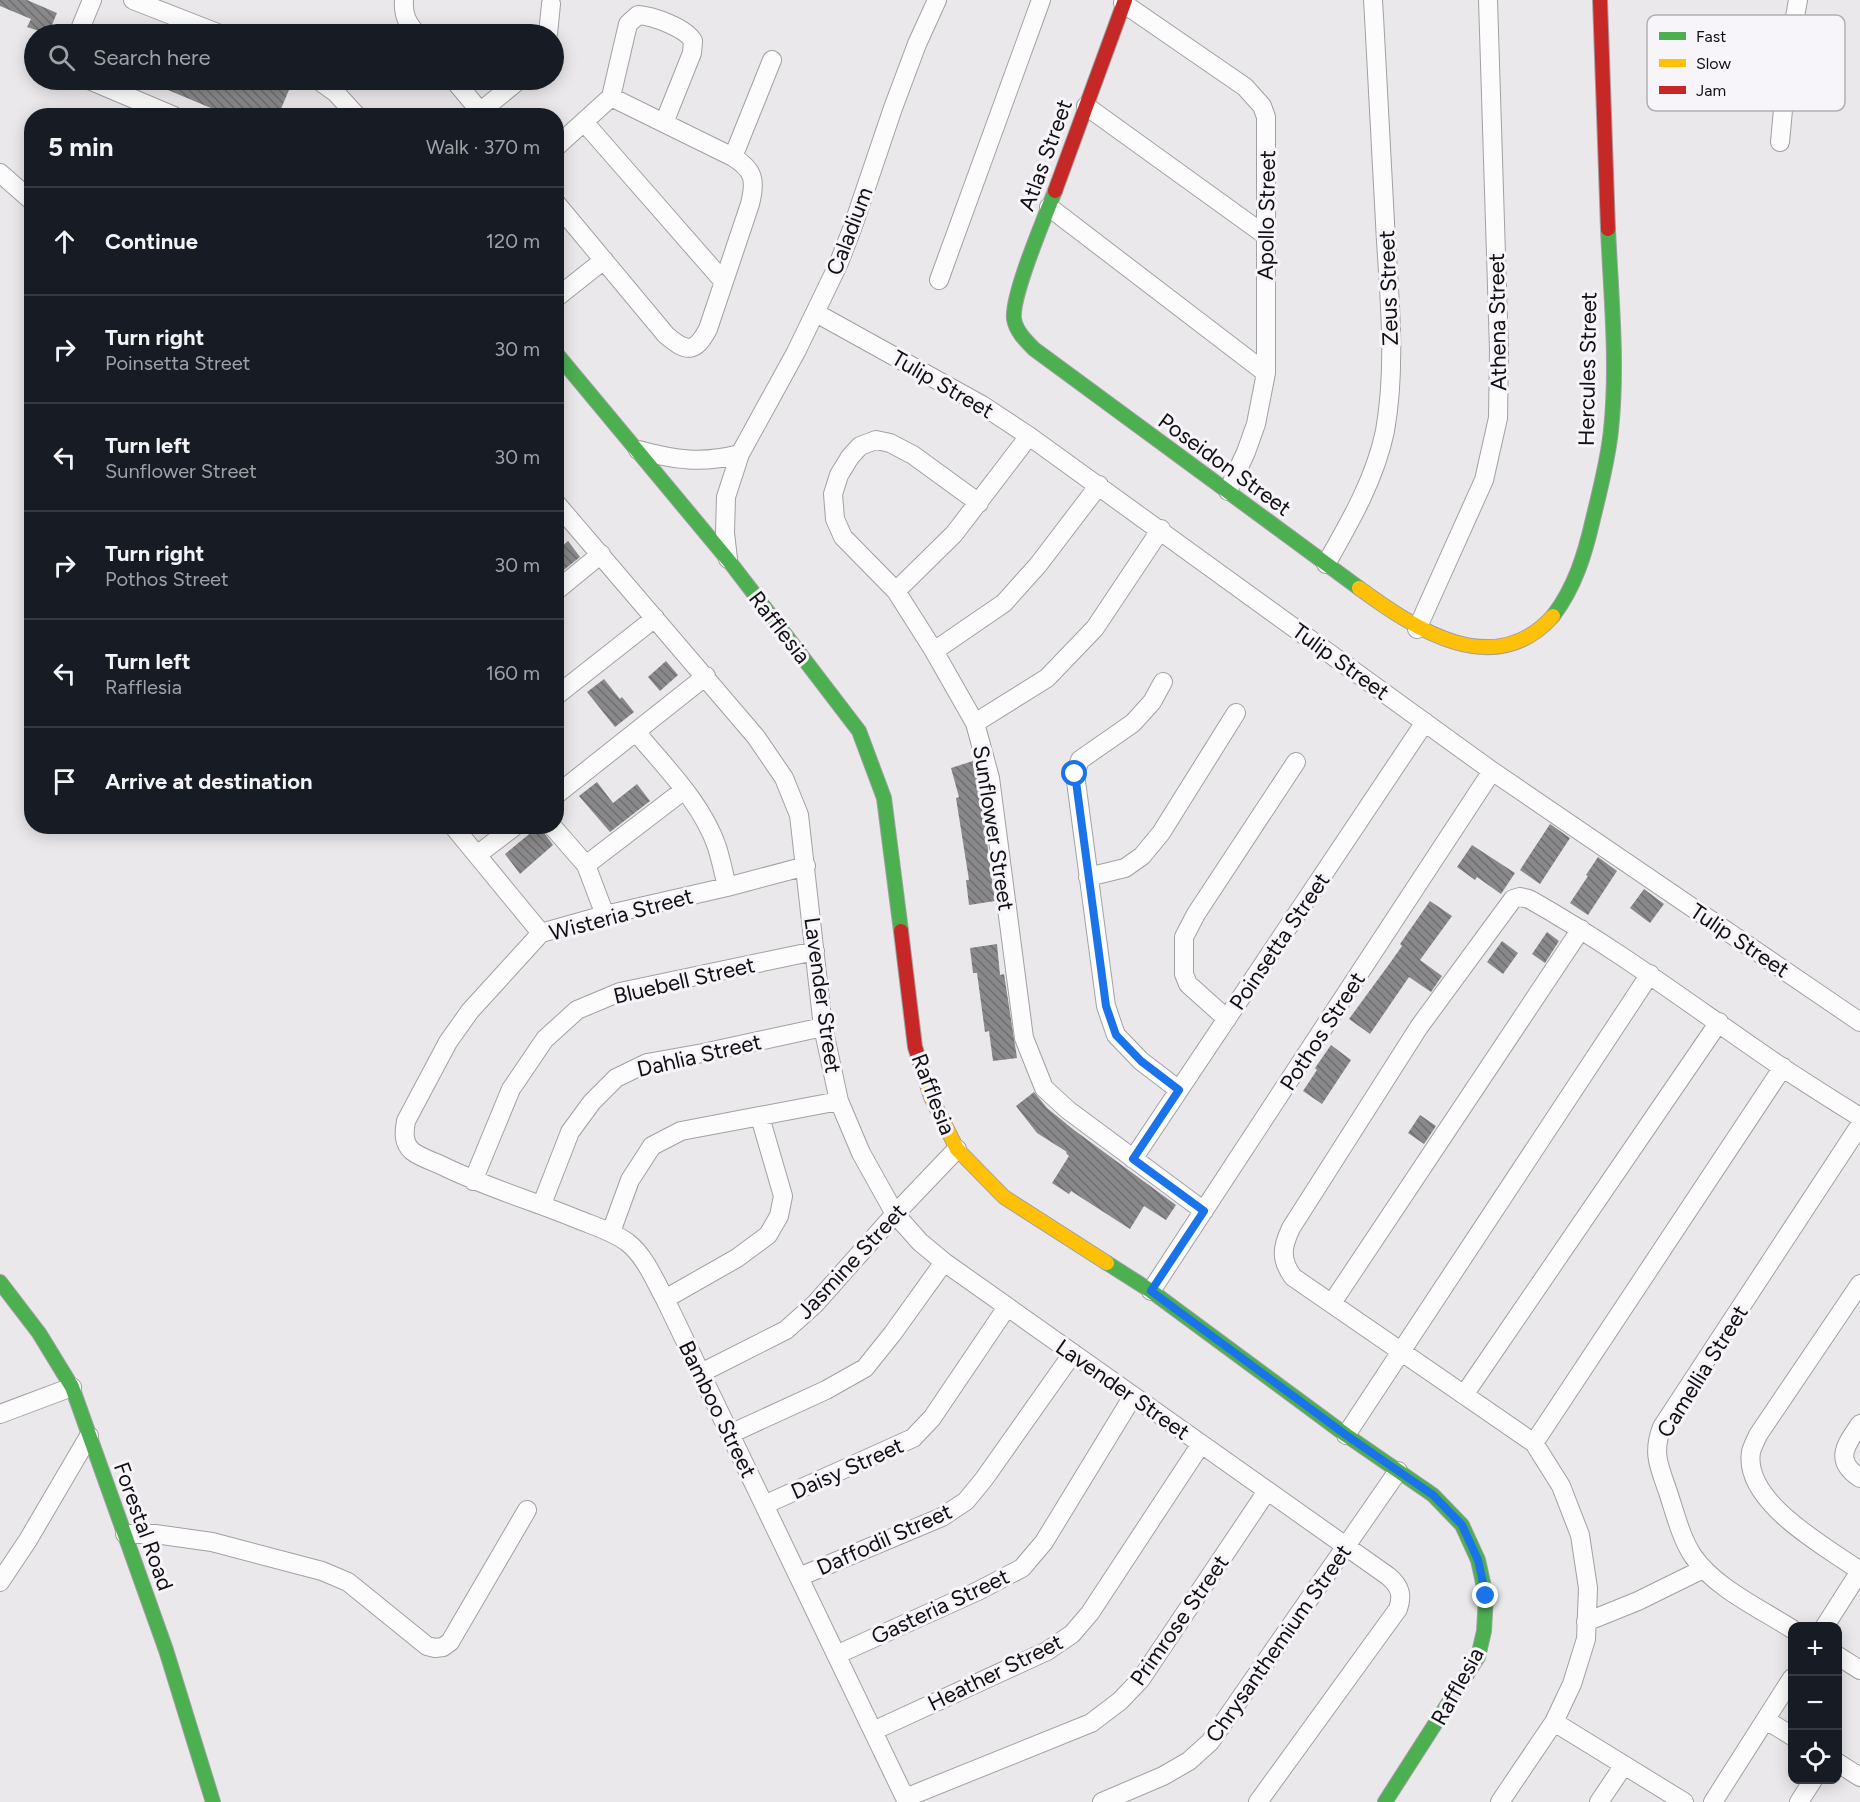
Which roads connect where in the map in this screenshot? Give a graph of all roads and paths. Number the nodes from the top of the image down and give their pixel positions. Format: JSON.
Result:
{"nodes":[{"id":1,"x":92,"y":0,"type":"edge"},
{"id":2,"x":133,"y":0,"type":"edge"},
{"id":3,"x":404,"y":0,"type":"edge"},
{"id":4,"x":937,"y":0,"type":"edge"},
{"id":5,"x":1041,"y":0,"type":"edge"},
{"id":6,"x":1373,"y":0,"type":"edge"},
{"id":7,"x":1488,"y":0,"type":"edge"},
{"id":8,"x":1600,"y":0,"type":"edge"},
{"id":9,"x":1797,"y":0,"type":"edge"},
{"id":10,"x":1124,"y":1,"type":"edge"},
{"id":11,"x":551,"y":4,"type":"dead end"},
{"id":12,"x":1795,"y":15,"type":"edge"},
{"id":13,"x":82,"y":24,"type":"edge"},
{"id":14,"x":194,"y":24,"type":"edge"},
{"id":15,"x":409,"y":24,"type":"edge"},
{"id":16,"x":549,"y":24,"type":"edge"},
{"id":17,"x":771,"y":60,"type":"dead end"},
{"id":18,"x":113,"y":90,"type":"edge"},
{"id":19,"x":332,"y":90,"type":"edge"},
{"id":20,"x":462,"y":90,"type":"edge"},
{"id":21,"x":508,"y":90,"type":"edge"},
{"id":22,"x":611,"y":97,"type":"junction"},
{"id":23,"x":1086,"y":106,"type":"junction"},
{"id":24,"x":155,"y":108,"type":"edge"},
{"id":25,"x":350,"y":108,"type":"edge"},
{"id":26,"x":478,"y":108,"type":"edge"},
{"id":27,"x":488,"y":108,"type":"edge"},
{"id":28,"x":1783,"y":111,"type":"edge"},
{"id":29,"x":584,"y":122,"type":"junction"},
{"id":30,"x":664,"y":123,"type":"junction"},
{"id":31,"x":564,"y":140,"type":"edge"},
{"id":32,"x":1780,"y":142,"type":"dead end"},
{"id":33,"x":733,"y":157,"type":"junction"},
{"id":34,"x":0,"y":173,"type":"edge"},
{"id":35,"x":24,"y":194,"type":"edge"},
{"id":36,"x":1049,"y":207,"type":"junction"},
{"id":37,"x":564,"y":212,"type":"edge"},
{"id":38,"x":1265,"y":235,"type":"junction"},
{"id":39,"x":604,"y":260,"type":"junction"},
{"id":40,"x":939,"y":280,"type":"dead end"},
{"id":41,"x":724,"y":282,"type":"junction"},
{"id":42,"x":564,"y":292,"type":"edge"},
{"id":43,"x":816,"y":313,"type":"junction"},
{"id":44,"x":1015,"y":326,"type":"joint"},
{"id":45,"x":564,"y":363,"type":"edge"},
{"id":46,"x":1266,"y":373,"type":"junction"},
{"id":47,"x":1029,"y":436,"type":"junction"},
{"id":48,"x":638,"y":450,"type":"junction"},
{"id":49,"x":740,"y":453,"type":"junction"},
{"id":50,"x":1100,"y":485,"type":"junction"},
{"id":51,"x":1228,"y":491,"type":"junction"},
{"id":52,"x":979,"y":503,"type":"junction"},
{"id":53,"x":564,"y":514,"type":"edge"},
{"id":54,"x":1161,"y":529,"type":"junction"},
{"id":55,"x":601,"y":554,"type":"junction"},
{"id":56,"x":729,"y":561,"type":"junction"},
{"id":57,"x":1326,"y":564,"type":"junction"},
{"id":58,"x":564,"y":584,"type":"edge"},
{"id":59,"x":896,"y":591,"type":"junction"},
{"id":60,"x":655,"y":618,"type":"junction"},
{"id":61,"x":1417,"y":629,"type":"junction"},
{"id":62,"x":934,"y":651,"type":"junction"},
{"id":63,"x":706,"y":676,"type":"junction"},
{"id":64,"x":1163,"y":682,"type":"dead end"},
{"id":65,"x":564,"y":690,"type":"edge"},
{"id":66,"x":1236,"y":713,"type":"dead end"},
{"id":67,"x":1425,"y":722,"type":"junction"},
{"id":68,"x":975,"y":723,"type":"junction"},
{"id":69,"x":636,"y":732,"type":"junction"},
{"id":70,"x":1296,"y":762,"type":"dead end"},
{"id":71,"x":1492,"y":771,"type":"junction"},
{"id":72,"x":564,"y":789,"type":"edge"},
{"id":73,"x":684,"y":790,"type":"junction"},
{"id":74,"x":460,"y":834,"type":"edge"},
{"id":75,"x":505,"y":834,"type":"edge"},
{"id":76,"x":559,"y":834,"type":"edge"},
{"id":77,"x":477,"y":855,"type":"junction"},
{"id":78,"x":586,"y":865,"type":"junction"},
{"id":79,"x":806,"y":866,"type":"junction"},
{"id":80,"x":1088,"y":877,"type":"junction"},
{"id":81,"x":727,"y":887,"type":"junction"},
{"id":82,"x":605,"y":915,"type":"junction"},
{"id":83,"x":1581,"y":929,"type":"junction"},
{"id":84,"x":541,"y":933,"type":"junction"},
{"id":85,"x":815,"y":951,"type":"junction"},
{"id":86,"x":1650,"y":974,"type":"junction"},
{"id":87,"x":1227,"y":1019,"type":"junction"},
{"id":88,"x":1719,"y":1022,"type":"junction"},
{"id":89,"x":1860,"y":1022,"type":"edge"},
{"id":90,"x":823,"y":1027,"type":"junction"},
{"id":91,"x":1783,"y":1067,"type":"junction"},
{"id":92,"x":1179,"y":1090,"type":"junction"},
{"id":93,"x":839,"y":1101,"type":"junction"},
{"id":94,"x":760,"y":1117,"type":"junction"},
{"id":95,"x":1860,"y":1117,"type":"edge"},
{"id":96,"x":1860,"y":1125,"type":"edge"},
{"id":97,"x":405,"y":1142,"type":"joint"},
{"id":98,"x":957,"y":1149,"type":"junction"},
{"id":99,"x":1133,"y":1159,"type":"junction"},
{"id":100,"x":473,"y":1181,"type":"junction"},
{"id":101,"x":542,"y":1204,"type":"junction"},
{"id":102,"x":1204,"y":1211,"type":"junction"},
{"id":103,"x":895,"y":1214,"type":"junction"},
{"id":104,"x":611,"y":1232,"type":"junction"},
{"id":105,"x":944,"y":1262,"type":"junction"},
{"id":106,"x":0,"y":1282,"type":"edge"},
{"id":107,"x":1860,"y":1284,"type":"edge"},
{"id":108,"x":1151,"y":1291,"type":"junction"},
{"id":109,"x":665,"y":1299,"type":"junction"},
{"id":110,"x":1332,"y":1304,"type":"junction"},
{"id":111,"x":1007,"y":1307,"type":"junction"},
{"id":112,"x":1401,"y":1352,"type":"junction"},
{"id":113,"x":1073,"y":1353,"type":"junction"},
{"id":114,"x":701,"y":1373,"type":"junction"},
{"id":115,"x":72,"y":1387,"type":"junction"},
{"id":116,"x":1464,"y":1395,"type":"junction"},
{"id":117,"x":1133,"y":1396,"type":"junction"},
{"id":118,"x":0,"y":1414,"type":"edge"},
{"id":119,"x":1860,"y":1424,"type":"edge"},
{"id":120,"x":730,"y":1434,"type":"junction"},
{"id":121,"x":1346,"y":1435,"type":"junction"},
{"id":122,"x":89,"y":1436,"type":"junction"},
{"id":123,"x":1534,"y":1443,"type":"junction"},
{"id":124,"x":1201,"y":1444,"type":"junction"},
{"id":125,"x":1398,"y":1471,"type":"junction"},
{"id":126,"x":1860,"y":1478,"type":"edge"},
{"id":127,"x":1268,"y":1491,"type":"junction"},
{"id":128,"x":764,"y":1505,"type":"junction"},
{"id":129,"x":527,"y":1510,"type":"dead end"},
{"id":130,"x":125,"y":1534,"type":"junction"},
{"id":131,"x":1346,"y":1546,"type":"junction"},
{"id":132,"x":1703,"y":1569,"type":"junction"},
{"id":133,"x":1860,"y":1571,"type":"edge"},
{"id":134,"x":799,"y":1577,"type":"junction"},
{"id":135,"x":0,"y":1582,"type":"edge"},
{"id":136,"x":1586,"y":1622,"type":"junction"},
{"id":137,"x":1828,"y":1622,"type":"edge"},
{"id":138,"x":1788,"y":1626,"type":"edge"},
{"id":139,"x":836,"y":1655,"type":"junction"},
{"id":140,"x":1842,"y":1659,"type":"edge"},
{"id":141,"x":1860,"y":1670,"type":"edge"},
{"id":142,"x":1788,"y":1684,"type":"edge"},
{"id":143,"x":1766,"y":1720,"type":"junction"},
{"id":144,"x":1554,"y":1722,"type":"junction"},
{"id":145,"x":873,"y":1731,"type":"junction"},
{"id":146,"x":1788,"y":1734,"type":"edge"},
{"id":147,"x":1624,"y":1765,"type":"junction"},
{"id":148,"x":1842,"y":1766,"type":"edge"},
{"id":149,"x":1860,"y":1777,"type":"edge"},
{"id":150,"x":1810,"y":1784,"type":"edge"},
{"id":151,"x":906,"y":1800,"type":"edge"},
{"id":152,"x":213,"y":1802,"type":"edge"},
{"id":153,"x":1102,"y":1802,"type":"edge"},
{"id":154,"x":1258,"y":1802,"type":"edge"},
{"id":155,"x":1385,"y":1802,"type":"edge"},
{"id":156,"x":1500,"y":1802,"type":"edge"},
{"id":157,"x":1599,"y":1802,"type":"edge"},
{"id":158,"x":1684,"y":1802,"type":"edge"},
{"id":159,"x":1713,"y":1802,"type":"edge"},
{"id":160,"x":1799,"y":1802,"type":"edge"}],
"edges":[{"from":1,"to":13,"type":"street"},
{"from":2,"to":14,"type":"street"},
{"from":3,"to":15,"type":"street"},
{"from":4,"to":43,"type":"street","name":"Caladium"},
{"from":5,"to":40,"type":"street"},
{"from":6,"to":57,"type":"street","name":"Zeus Street"},
{"from":7,"to":61,"type":"street","name":"Athena Street"},
{"from":8,"to":61,"type":"street","name":"Hercules Street"},
{"from":9,"to":12,"type":"street"},
{"from":10,"to":23,"type":"street","name":"Atlas Street"},
{"from":10,"to":38,"type":"street","name":"Apollo Street"},
{"from":11,"to":16,"type":"street"},
{"from":17,"to":33,"type":"street"},
{"from":18,"to":24,"type":"street"},
{"from":19,"to":25,"type":"street"},
{"from":20,"to":26,"type":"street"},
{"from":21,"to":27,"type":"street"},
{"from":22,"to":29,"type":"street"},
{"from":22,"to":30,"type":"street"},
{"from":22,"to":30,"type":"street"},
{"from":23,"to":36,"type":"street","name":"Atlas Street"},
{"from":23,"to":38,"type":"street"},
{"from":28,"to":32,"type":"street"},
{"from":29,"to":31,"type":"street"},
{"from":29,"to":41,"type":"street"},
{"from":30,"to":33,"type":"street"},
{"from":33,"to":41,"type":"street"},
{"from":34,"to":35,"type":"street"},
{"from":36,"to":44,"type":"street","name":"Atlas Street"},
{"from":36,"to":46,"type":"street"},
{"from":37,"to":39,"type":"street"},
{"from":38,"to":46,"type":"street","name":"Apollo Street"},
{"from":39,"to":41,"type":"street"},
{"from":39,"to":42,"type":"street"},
{"from":43,"to":47,"type":"street","name":"Tulip Street"},
{"from":43,"to":49,"type":"street","name":"Caladium"},
{"from":44,"to":51,"type":"street","name":"Poseidon Street"},
{"from":45,"to":48,"type":"street","name":"Rafflesia"},
{"from":46,"to":51,"type":"street","name":"Apollo Street"},
{"from":47,"to":50,"type":"street","name":"Tulip Street"},
{"from":47,"to":52,"type":"street"},
{"from":48,"to":49,"type":"street"},
{"from":48,"to":56,"type":"street","name":"Rafflesia"},
{"from":49,"to":56,"type":"street","name":"Caladium"},
{"from":50,"to":54,"type":"street","name":"Tulip Street"},
{"from":50,"to":62,"type":"street"},
{"from":51,"to":57,"type":"street","name":"Poseidon Street"},
{"from":52,"to":59,"type":"street"},
{"from":52,"to":59,"type":"street","name":"Sunflower Street"},
{"from":53,"to":55,"type":"street","name":"Lavender Street"},
{"from":54,"to":67,"type":"street","name":"Tulip Street"},
{"from":54,"to":68,"type":"street"},
{"from":55,"to":58,"type":"street"},
{"from":55,"to":60,"type":"street","name":"Lavender Street"},
{"from":56,"to":98,"type":"street","name":"Rafflesia"},
{"from":57,"to":61,"type":"street","name":"Poseidon Street"},
{"from":59,"to":62,"type":"street","name":"Sunflower Street"},
{"from":60,"to":63,"type":"street","name":"Lavender Street"},
{"from":60,"to":65,"type":"street"},
{"from":62,"to":68,"type":"street","name":"Sunflower Street"},
{"from":63,"to":69,"type":"street"},
{"from":63,"to":79,"type":"street","name":"Lavender Street"},
{"from":64,"to":80,"type":"street"},
{"from":66,"to":80,"type":"street"},
{"from":67,"to":71,"type":"street","name":"Tulip Street"},
{"from":67,"to":87,"type":"street","name":"Poinsetta Street"},
{"from":68,"to":99,"type":"street","name":"Sunflower Street"},
{"from":69,"to":72,"type":"street"},
{"from":69,"to":73,"type":"street"},
{"from":70,"to":87,"type":"street"},
{"from":71,"to":89,"type":"street","name":"Tulip Street"},
{"from":71,"to":102,"type":"street","name":"Pothos Street"},
{"from":73,"to":78,"type":"street"},
{"from":73,"to":81,"type":"street"},
{"from":74,"to":77,"type":"street"},
{"from":75,"to":77,"type":"street"},
{"from":76,"to":78,"type":"street"},
{"from":77,"to":84,"type":"street"},
{"from":78,"to":82,"type":"street"},
{"from":79,"to":81,"type":"street","name":"Wisteria Street"},
{"from":79,"to":85,"type":"street","name":"Lavender Street"},
{"from":80,"to":92,"type":"street"},
{"from":81,"to":82,"type":"street","name":"Wisteria Street"},
{"from":82,"to":84,"type":"street","name":"Wisteria Street"},
{"from":83,"to":86,"type":"street"},
{"from":83,"to":110,"type":"street"},
{"from":83,"to":110,"type":"street"},
{"from":84,"to":97,"type":"street","name":"Wisteria Street"},
{"from":85,"to":90,"type":"street","name":"Lavender Street"},
{"from":85,"to":100,"type":"street","name":"Bluebell Street"},
{"from":86,"to":88,"type":"street"},
{"from":86,"to":112,"type":"street"},
{"from":87,"to":92,"type":"street","name":"Poinsetta Street"},
{"from":88,"to":91,"type":"street"},
{"from":88,"to":116,"type":"street"},
{"from":90,"to":93,"type":"street","name":"Lavender Street"},
{"from":90,"to":101,"type":"street","name":"Dahlia Street"},
{"from":91,"to":95,"type":"street"},
{"from":91,"to":123,"type":"street"},
{"from":92,"to":99,"type":"street","name":"Poinsetta Street"},
{"from":93,"to":94,"type":"street"},
{"from":93,"to":103,"type":"street","name":"Lavender Street"},
{"from":94,"to":104,"type":"street"},
{"from":94,"to":109,"type":"street"},
{"from":96,"to":132,"type":"street","name":"Camellia Street"},
{"from":97,"to":100,"type":"street","name":"Bamboo Street"},
{"from":98,"to":103,"type":"street","name":"Jasmine Street"},
{"from":98,"to":108,"type":"street","name":"Rafflesia"},
{"from":99,"to":102,"type":"street","name":"Sunflower Street"},
{"from":100,"to":101,"type":"street","name":"Bamboo Street"},
{"from":101,"to":104,"type":"street","name":"Bamboo Street"},
{"from":102,"to":108,"type":"street","name":"Pothos Street"},
{"from":103,"to":105,"type":"street","name":"Lavender Street"},
{"from":103,"to":114,"type":"street","name":"Jasmine Street"},
{"from":104,"to":109,"type":"street","name":"Bamboo Street"},
{"from":105,"to":111,"type":"street","name":"Lavender Street"},
{"from":105,"to":120,"type":"street"},
{"from":106,"to":115,"type":"street","name":"Forestal Road"},
{"from":107,"to":133,"type":"street"},
{"from":108,"to":121,"type":"street","name":"Rafflesia"},
{"from":109,"to":114,"type":"street","name":"Bamboo Street"},
{"from":110,"to":112,"type":"street"},
{"from":111,"to":113,"type":"street","name":"Lavender Street"},
{"from":111,"to":128,"type":"street","name":"Daisy Street"},
{"from":112,"to":116,"type":"street"},
{"from":112,"to":121,"type":"street"},
{"from":113,"to":117,"type":"street","name":"Lavender Street"},
{"from":113,"to":134,"type":"street","name":"Daffodil Street"},
{"from":114,"to":120,"type":"street","name":"Bamboo Street"},
{"from":115,"to":118,"type":"street"},
{"from":115,"to":122,"type":"street","name":"Forestal Road"},
{"from":116,"to":123,"type":"street"},
{"from":117,"to":124,"type":"street","name":"Lavender Street"},
{"from":117,"to":139,"type":"street","name":"Gasteria Street"},
{"from":119,"to":126,"type":"street"},
{"from":120,"to":128,"type":"street","name":"Bamboo Street"},
{"from":121,"to":125,"type":"street","name":"Rafflesia"},
{"from":122,"to":130,"type":"street","name":"Forestal Road"},
{"from":122,"to":135,"type":"street"},
{"from":123,"to":136,"type":"street"},
{"from":124,"to":127,"type":"street","name":"Lavender Street"},
{"from":124,"to":145,"type":"street","name":"Heather Street"},
{"from":125,"to":131,"type":"street","name":"Chrysanthemium Street"},
{"from":125,"to":155,"type":"street","name":"Rafflesia"},
{"from":127,"to":131,"type":"street","name":"Lavender Street"},
{"from":127,"to":151,"type":"street","name":"Primrose Street"},
{"from":128,"to":134,"type":"street","name":"Bamboo Street"},
{"from":129,"to":130,"type":"street"},
{"from":130,"to":152,"type":"street","name":"Forestal Road"},
{"from":131,"to":153,"type":"street","name":"Chrysanthemium Street"},
{"from":131,"to":154,"type":"street","name":"Lavender Street"},
{"from":132,"to":136,"type":"street"},
{"from":132,"to":138,"type":"street","name":"Camellia Street"},
{"from":133,"to":137,"type":"street"},
{"from":134,"to":139,"type":"street","name":"Bamboo Street"},
{"from":136,"to":144,"type":"street"},
{"from":139,"to":145,"type":"street","name":"Bamboo Street"},
{"from":140,"to":141,"type":"street"},
{"from":142,"to":143,"type":"street"},
{"from":143,"to":146,"type":"street"},
{"from":143,"to":159,"type":"street"},
{"from":144,"to":147,"type":"street"},
{"from":144,"to":156,"type":"street"},
{"from":145,"to":151,"type":"street","name":"Bamboo Street"},
{"from":147,"to":157,"type":"street"},
{"from":147,"to":158,"type":"street"},
{"from":148,"to":149,"type":"street"},
{"from":150,"to":160,"type":"street"}]}
